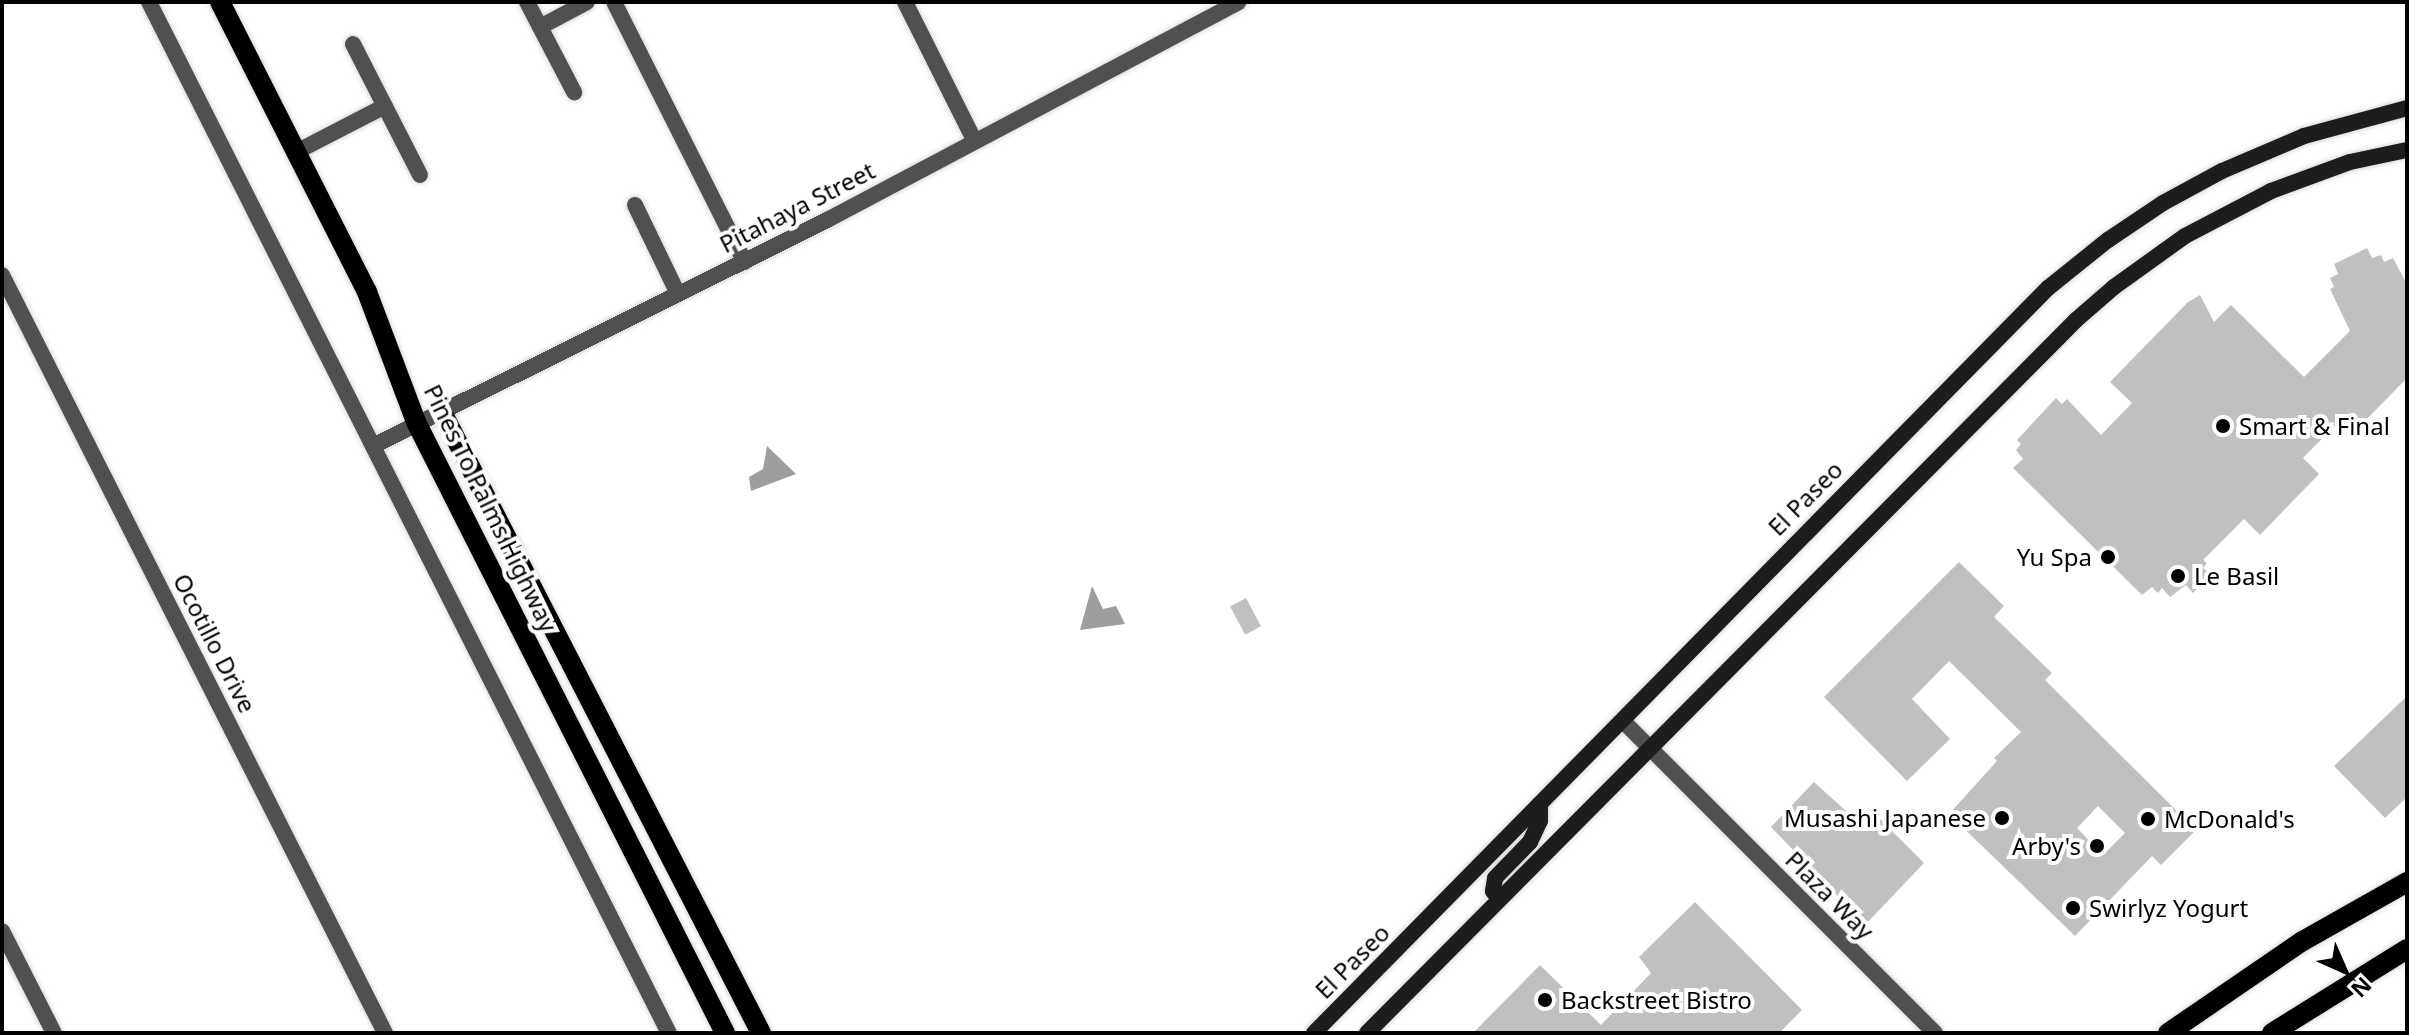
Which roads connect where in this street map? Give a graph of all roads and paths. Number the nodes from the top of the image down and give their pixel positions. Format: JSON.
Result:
{"nodes":[{"id":1,"x":149,"y":2,"type":"edge"},
{"id":2,"x":220,"y":2,"type":"edge"},
{"id":3,"x":527,"y":2,"type":"edge"},
{"id":4,"x":587,"y":2,"type":"edge"},
{"id":5,"x":614,"y":2,"type":"edge"},
{"id":6,"x":905,"y":2,"type":"edge"},
{"id":7,"x":1238,"y":2,"type":"edge"},
{"id":8,"x":540,"y":27,"type":"junction"},
{"id":9,"x":353,"y":44,"type":"dead end"},
{"id":10,"x":574,"y":92,"type":"dead end"},
{"id":11,"x":385,"y":106,"type":"junction"},
{"id":12,"x":2407,"y":108,"type":"edge"},
{"id":13,"x":974,"y":140,"type":"junction"},
{"id":14,"x":2407,"y":150,"type":"edge"},
{"id":15,"x":296,"y":152,"type":"junction"},
{"id":16,"x":420,"y":175,"type":"dead end"},
{"id":17,"x":635,"y":205,"type":"dead end"},
{"id":18,"x":745,"y":262,"type":"junction"},
{"id":19,"x":2,"y":275,"type":"edge"},
{"id":20,"x":678,"y":294,"type":"junction"},
{"id":21,"x":441,"y":410,"type":"junction"},
{"id":22,"x":416,"y":422,"type":"junction"},
{"id":23,"x":373,"y":446,"type":"junction"},
{"id":24,"x":1623,"y":721,"type":"junction"},
{"id":25,"x":1649,"y":748,"type":"junction"},
{"id":26,"x":1540,"y":804,"type":"junction"},
{"id":27,"x":2407,"y":882,"type":"edge"},
{"id":28,"x":1499,"y":899,"type":"junction"},
{"id":29,"x":2,"y":931,"type":"edge"},
{"id":30,"x":2407,"y":949,"type":"edge"},
{"id":31,"x":54,"y":1033,"type":"edge"},
{"id":32,"x":385,"y":1033,"type":"edge"},
{"id":33,"x":669,"y":1033,"type":"edge"},
{"id":34,"x":725,"y":1033,"type":"edge"},
{"id":35,"x":761,"y":1033,"type":"edge"},
{"id":36,"x":1314,"y":1033,"type":"edge"},
{"id":37,"x":1367,"y":1033,"type":"edge"},
{"id":38,"x":1935,"y":1033,"type":"edge"},
{"id":39,"x":2168,"y":1033,"type":"edge"},
{"id":40,"x":2272,"y":1033,"type":"edge"}],
"edges":[{"from":1,"to":23,"type":"street"},
{"from":2,"to":15,"type":"main road","name":"Pines To Palms Highway"},
{"from":3,"to":8,"type":"street"},
{"from":4,"to":8,"type":"street"},
{"from":5,"to":18,"type":"street"},
{"from":6,"to":13,"type":"street"},
{"from":7,"to":13,"type":"street","name":"Pitahaya Street"},
{"from":8,"to":10,"type":"street"},
{"from":9,"to":11,"type":"street"},
{"from":11,"to":15,"type":"street"},
{"from":11,"to":16,"type":"street"},
{"from":12,"to":24,"type":"street","name":"El Paseo"},
{"from":13,"to":18,"type":"street","name":"Pitahaya Street"},
{"from":14,"to":25,"type":"street"},
{"from":15,"to":22,"type":"main road","name":"Pines To Palms Highway"},
{"from":17,"to":20,"type":"street"},
{"from":18,"to":20,"type":"street","name":"Pitahaya Street"},
{"from":19,"to":32,"type":"street","name":"Ocotillo Drive"},
{"from":20,"to":21,"type":"street","name":"Pitahaya Street"},
{"from":21,"to":22,"type":"street","name":"Pitahaya Street"},
{"from":21,"to":35,"type":"main road","name":"Pines To Palms Highway"},
{"from":22,"to":23,"type":"street","name":"Pitahaya Street"},
{"from":22,"to":34,"type":"main road","name":"Pines To Palms Highway"},
{"from":23,"to":33,"type":"street"},
{"from":24,"to":25,"type":"street","name":"Plaza Way"},
{"from":24,"to":26,"type":"street","name":"El Paseo"},
{"from":25,"to":28,"type":"street"},
{"from":25,"to":38,"type":"street","name":"Plaza Way"},
{"from":26,"to":28,"type":"street"},
{"from":26,"to":36,"type":"street","name":"El Paseo"},
{"from":27,"to":39,"type":"main road"},
{"from":28,"to":37,"type":"street"},
{"from":29,"to":31,"type":"street"},
{"from":30,"to":40,"type":"main road"}]}
